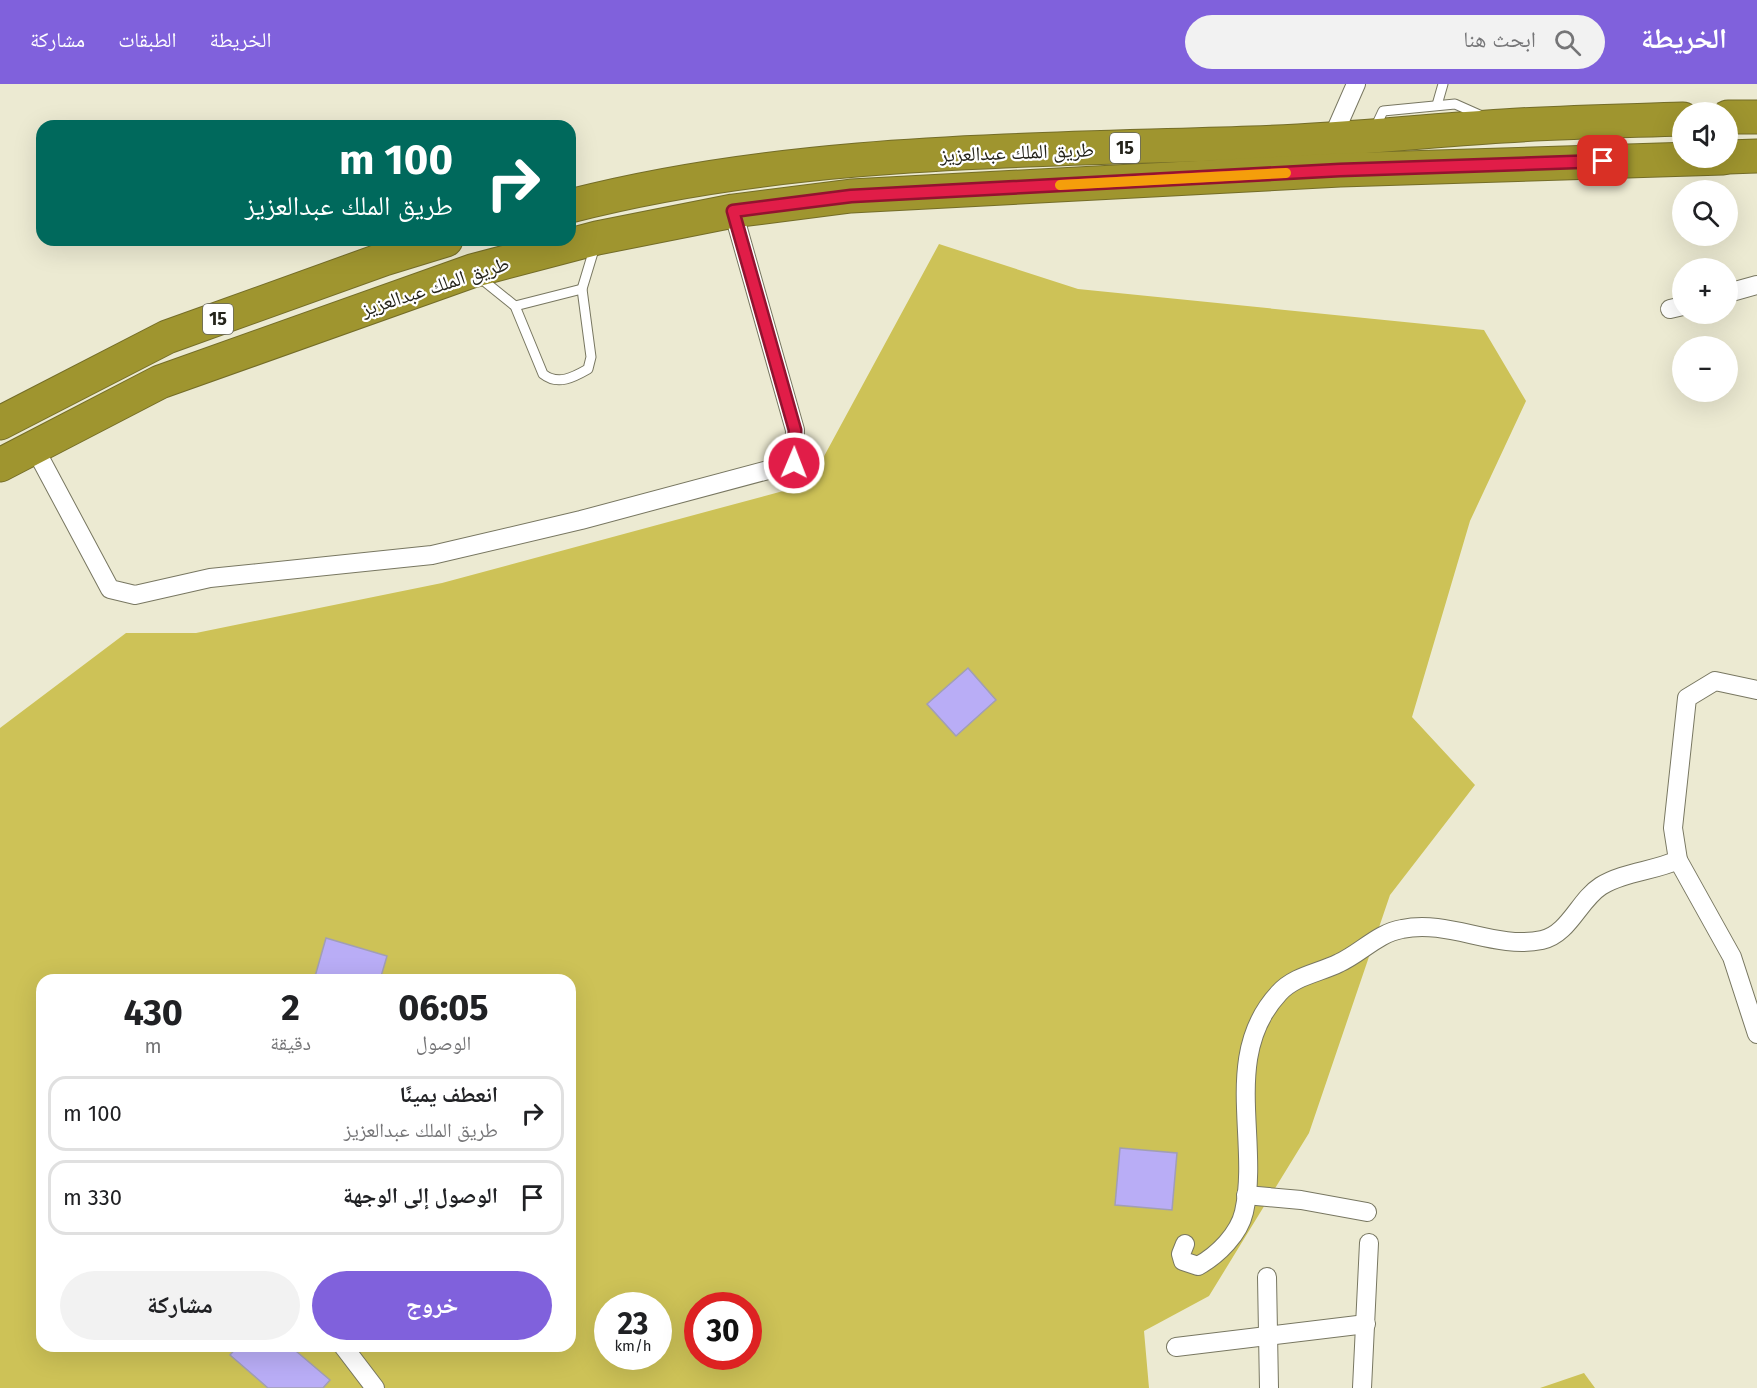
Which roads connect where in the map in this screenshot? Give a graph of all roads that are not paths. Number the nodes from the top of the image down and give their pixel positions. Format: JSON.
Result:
{"nodes":[{"id":1,"x":1356,"y":84,"type":"edge"},
{"id":2,"x":1443,"y":84,"type":"edge"},
{"id":3,"x":1437,"y":105,"type":"junction"},
{"id":4,"x":1738,"y":117,"type":"edge"},
{"id":5,"x":1757,"y":117,"type":"edge"},
{"id":6,"x":1672,"y":119,"type":"edge"},
{"id":7,"x":1503,"y":126,"type":"junction"},
{"id":8,"x":1370,"y":137,"type":"junction"},
{"id":9,"x":1331,"y":141,"type":"junction"},
{"id":10,"x":1757,"y":156,"type":"edge"},
{"id":11,"x":1738,"y":157,"type":"edge"},
{"id":12,"x":1672,"y":160,"type":"edge"},
{"id":13,"x":576,"y":204,"type":"edge"},
{"id":14,"x":733,"y":211,"type":"junction"},
{"id":15,"x":597,"y":238,"type":"junction"},
{"id":16,"x":576,"y":244,"type":"edge"},
{"id":17,"x":420,"y":246,"type":"edge"},
{"id":18,"x":567,"y":246,"type":"edge"},
{"id":19,"x":472,"y":271,"type":"junction"},
{"id":20,"x":1757,"y":285,"type":"edge"},
{"id":21,"x":582,"y":289,"type":"junction"},
{"id":22,"x":1738,"y":290,"type":"edge"},
{"id":23,"x":515,"y":306,"type":"junction"},
{"id":24,"x":0,"y":423,"type":"edge"},
{"id":25,"x":33,"y":446,"type":"junction"},
{"id":26,"x":0,"y":465,"type":"edge"},
{"id":27,"x":1757,"y":690,"type":"edge"},
{"id":28,"x":1678,"y":860,"type":"junction"},
{"id":29,"x":1757,"y":1034,"type":"edge"},
{"id":30,"x":1246,"y":1195,"type":"junction"},
{"id":31,"x":1367,"y":1212,"type":"dead end"},
{"id":32,"x":1185,"y":1244,"type":"dead end"},
{"id":33,"x":1369,"y":1244,"type":"dead end"},
{"id":34,"x":1267,"y":1277,"type":"dead end"},
{"id":35,"x":1366,"y":1324,"type":"junction"},
{"id":36,"x":1269,"y":1335,"type":"junction"},
{"id":37,"x":1176,"y":1347,"type":"dead end"},
{"id":38,"x":348,"y":1352,"type":"edge"},
{"id":39,"x":375,"y":1388,"type":"edge"},
{"id":40,"x":1269,"y":1388,"type":"edge"},
{"id":41,"x":1362,"y":1388,"type":"edge"}],
"edges":[{"from":1,"to":9,"type":"street"},
{"from":2,"to":3,"type":"lane"},
{"from":3,"to":7,"type":"lane"},
{"from":3,"to":8,"type":"lane"},
{"from":4,"to":5,"type":"highway"},
{"from":6,"to":7,"type":"highway","name":"طريق الملك عبدالعزيز","number":"15"},
{"from":7,"to":8,"type":"highway","name":"طريق الملك عبدالعزيز","number":"15"},
{"from":8,"to":9,"type":"highway","name":"طريق الملك عبدالعزيز","number":"15"},
{"from":9,"to":13,"type":"highway","name":"طريق الملك عبدالعزيز","number":"15"},
{"from":10,"to":11,"type":"highway"},
{"from":12,"to":14,"type":"highway","name":"طريق الملك عبدالعزيز","number":"15"},
{"from":14,"to":15,"type":"highway","name":"طريق الملك عبدالعزيز","number":"15"},
{"from":14,"to":25,"type":"street"},
{"from":15,"to":16,"type":"highway","name":"طريق الملك عبدالعزيز","number":"15"},
{"from":15,"to":21,"type":"lane"},
{"from":17,"to":24,"type":"highway","name":"طريق الملك عبدالعزيز","number":"15"},
{"from":18,"to":19,"type":"highway","name":"طريق الملك عبدالعزيز","number":"15"},
{"from":19,"to":23,"type":"lane"},
{"from":19,"to":25,"type":"highway","name":"طريق الملك عبدالعزيز","number":"15"},
{"from":20,"to":22,"type":"street"},
{"from":21,"to":23,"type":"lane"},
{"from":21,"to":23,"type":"lane"},
{"from":25,"to":26,"type":"highway","name":"طريق الملك عبدالعزيز","number":"15"},
{"from":27,"to":28,"type":"street"},
{"from":28,"to":29,"type":"street"},
{"from":28,"to":30,"type":"street"},
{"from":30,"to":31,"type":"street"},
{"from":30,"to":32,"type":"street"},
{"from":33,"to":35,"type":"street"},
{"from":34,"to":36,"type":"street"},
{"from":35,"to":36,"type":"street"},
{"from":35,"to":41,"type":"street"},
{"from":36,"to":37,"type":"street"},
{"from":36,"to":40,"type":"street"},
{"from":38,"to":39,"type":"street"}]}
